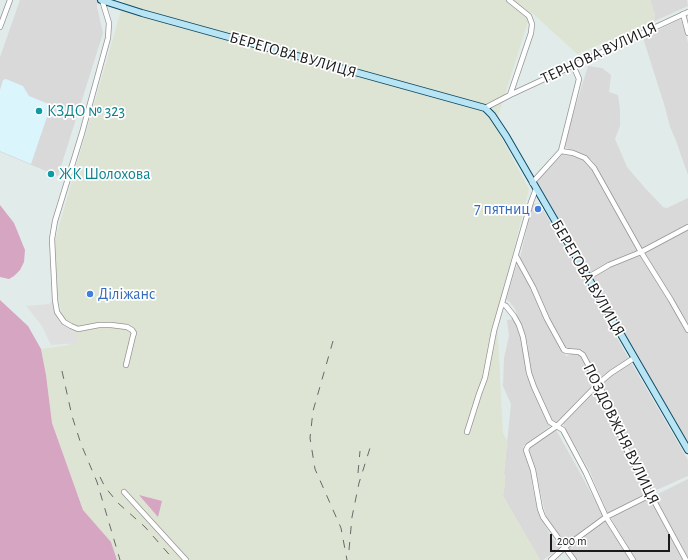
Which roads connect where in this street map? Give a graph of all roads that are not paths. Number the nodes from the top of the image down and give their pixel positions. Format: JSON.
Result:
{"nodes":[{"id":1,"x":10,"y":0,"type":"edge"},
{"id":2,"x":102,"y":0,"type":"edge"},
{"id":3,"x":508,"y":0,"type":"edge"},
{"id":4,"x":688,"y":12,"type":"edge"},
{"id":5,"x":683,"y":14,"type":"junction"},
{"id":6,"x":0,"y":27,"type":"edge"},
{"id":7,"x":688,"y":33,"type":"edge"},
{"id":8,"x":573,"y":65,"type":"junction"},
{"id":9,"x":510,"y":95,"type":"junction"},
{"id":10,"x":485,"y":108,"type":"junction"},
{"id":11,"x":561,"y":152,"type":"junction"},
{"id":12,"x":534,"y":186,"type":"junction"},
{"id":13,"x":688,"y":228,"type":"edge"},
{"id":14,"x":641,"y":252,"type":"junction"},
{"id":15,"x":516,"y":256,"type":"junction"},
{"id":16,"x":587,"y":278,"type":"junction"},
{"id":17,"x":502,"y":304,"type":"junction"},
{"id":18,"x":688,"y":330,"type":"edge"},
{"id":19,"x":634,"y":358,"type":"junction"},
{"id":20,"x":126,"y":365,"type":"dead end"},
{"id":21,"x":598,"y":384,"type":"junction"},
{"id":22,"x":557,"y":426,"type":"junction"},
{"id":23,"x":467,"y":432,"type":"dead end"},
{"id":24,"x":688,"y":450,"type":"edge"},
{"id":25,"x":124,"y":492,"type":"dead end"},
{"id":26,"x":650,"y":495,"type":"junction"},
{"id":27,"x":606,"y":516,"type":"junction"},
{"id":28,"x":565,"y":547,"type":"junction"},
{"id":29,"x":186,"y":560,"type":"edge"},
{"id":30,"x":551,"y":560,"type":"edge"},
{"id":31,"x":574,"y":560,"type":"edge"},
{"id":32,"x":633,"y":560,"type":"edge"},
{"id":33,"x":686,"y":560,"type":"edge"}],
"edges":[{"from":1,"to":6,"type":"street"},
{"from":2,"to":10,"type":"street","name":"БЕРЕГОВА ВУЛИЦЯ"},
{"from":2,"to":20,"type":"street"},
{"from":3,"to":9,"type":"street"},
{"from":4,"to":5,"type":"street","name":"ТЕРНОВА ВУЛИЦЯ"},
{"from":5,"to":7,"type":"street"},
{"from":5,"to":8,"type":"street","name":"ТЕРНОВА ВУЛИЦЯ"},
{"from":8,"to":9,"type":"street","name":"ТЕРНОВА ВУЛИЦЯ"},
{"from":8,"to":11,"type":"street"},
{"from":9,"to":10,"type":"street"},
{"from":10,"to":12,"type":"street","name":"БЕРЕГОВА ВУЛИЦЯ"},
{"from":11,"to":12,"type":"street"},
{"from":11,"to":14,"type":"street"},
{"from":12,"to":15,"type":"street"},
{"from":12,"to":16,"type":"street","name":"БЕРЕГОВА ВУЛИЦЯ"},
{"from":13,"to":14,"type":"street"},
{"from":14,"to":16,"type":"street"},
{"from":14,"to":18,"type":"street"},
{"from":15,"to":17,"type":"street"},
{"from":15,"to":21,"type":"street","name":"ПОЗДОВЖНЯ ВУЛИЦЯ"},
{"from":16,"to":19,"type":"street","name":"БЕРЕГОВА ВУЛИЦЯ"},
{"from":17,"to":22,"type":"street"},
{"from":17,"to":23,"type":"street"},
{"from":19,"to":21,"type":"street"},
{"from":19,"to":24,"type":"street","name":"БЕРЕГОВА ВУЛИЦЯ"},
{"from":21,"to":22,"type":"street"},
{"from":21,"to":26,"type":"street","name":"ПОЗДОВЖНЯ ВУЛИЦЯ"},
{"from":22,"to":27,"type":"street"},
{"from":22,"to":28,"type":"street"},
{"from":25,"to":29,"type":"street"},
{"from":26,"to":27,"type":"street"},
{"from":26,"to":33,"type":"street","name":"ПОЗДОВЖНЯ ВУЛИЦЯ"},
{"from":27,"to":28,"type":"street"},
{"from":27,"to":32,"type":"street"},
{"from":28,"to":30,"type":"street"},
{"from":28,"to":31,"type":"street"}]}
